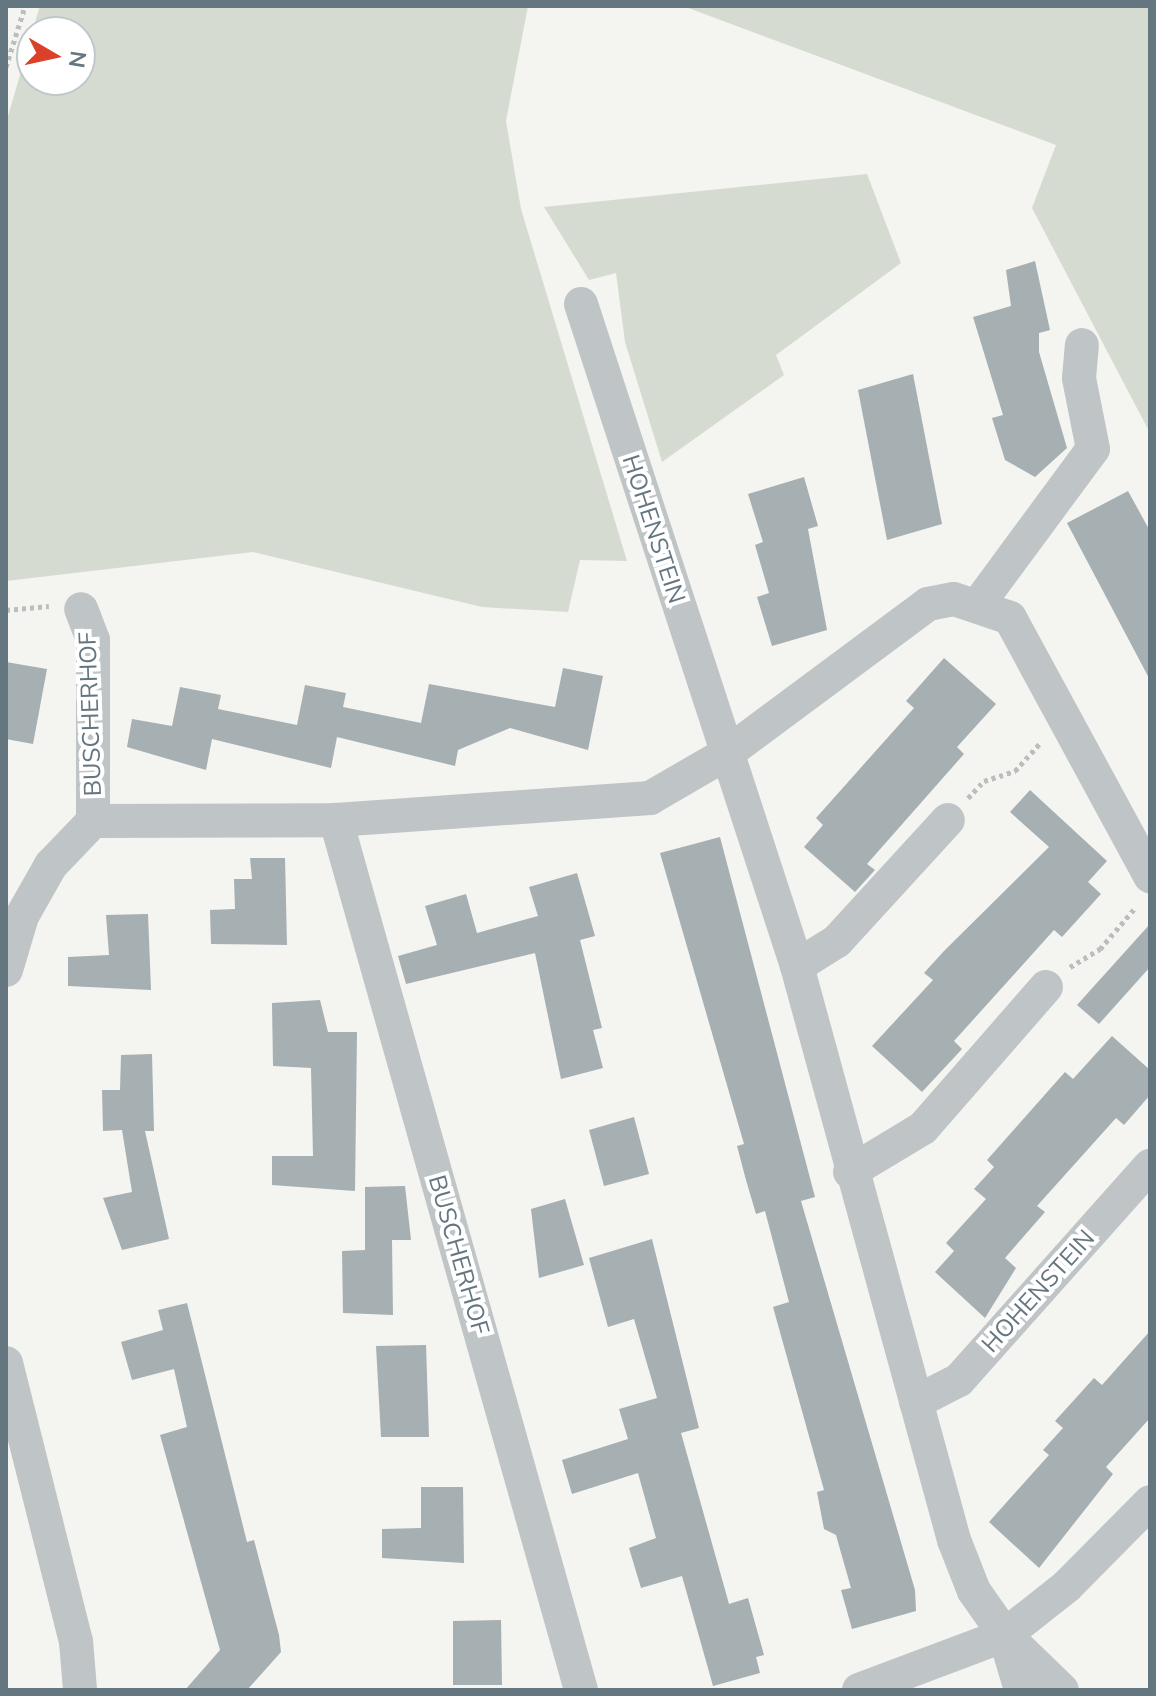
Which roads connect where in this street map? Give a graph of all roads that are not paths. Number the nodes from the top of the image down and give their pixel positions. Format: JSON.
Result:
{"nodes":[{"id":1,"x":581,"y":304,"type":"dead end"},
{"id":2,"x":1082,"y":345,"type":"dead end"},
{"id":3,"x":980,"y":602,"type":"junction"},
{"id":4,"x":81,"y":609,"type":"road end"},
{"id":5,"x":726,"y":754,"type":"junction"},
{"id":6,"x":956,"y":811,"type":"road end"},
{"id":7,"x":336,"y":820,"type":"junction"},
{"id":8,"x":93,"y":821,"type":"junction"},
{"id":9,"x":1145,"y":890,"type":"edge"},
{"id":10,"x":797,"y":966,"type":"junction"},
{"id":11,"x":6,"y":970,"type":"edge"},
{"id":12,"x":1052,"y":981,"type":"road end"},
{"id":13,"x":1150,"y":1166,"type":"edge"},
{"id":14,"x":850,"y":1172,"type":"junction"},
{"id":15,"x":6,"y":1363,"type":"edge"},
{"id":16,"x":916,"y":1402,"type":"junction"},
{"id":17,"x":1150,"y":1502,"type":"edge"},
{"id":18,"x":1005,"y":1635,"type":"junction"},
{"id":19,"x":80,"y":1690,"type":"edge"},
{"id":20,"x":581,"y":1690,"type":"edge"},
{"id":21,"x":859,"y":1690,"type":"edge"},
{"id":22,"x":1021,"y":1690,"type":"edge"},
{"id":23,"x":1062,"y":1690,"type":"edge"}],
"edges":[{"from":1,"to":5,"type":"street","name":"HOHENSTEIN"},
{"from":2,"to":3,"type":"street"},
{"from":3,"to":5,"type":"street"},
{"from":3,"to":9,"type":"street"},
{"from":4,"to":8,"type":"street","name":"BUSCHERHOF"},
{"from":5,"to":7,"type":"street","name":"BUSCHERHOF"},
{"from":5,"to":10,"type":"street","name":"HOHENSTEIN"},
{"from":6,"to":10,"type":"street"},
{"from":7,"to":8,"type":"street","name":"BUSCHERHOF"},
{"from":7,"to":20,"type":"street","name":"BUSCHERHOF"},
{"from":8,"to":11,"type":"street","name":"BUSCHERHOF"},
{"from":10,"to":14,"type":"street","name":"HOHENSTEIN"},
{"from":12,"to":14,"type":"street"},
{"from":13,"to":16,"type":"street","name":"HOHENSTEIN"},
{"from":14,"to":16,"type":"street","name":"HOHENSTEIN"},
{"from":15,"to":19,"type":"street"},
{"from":16,"to":18,"type":"street","name":"HOHENSTEIN"},
{"from":17,"to":18,"type":"street"},
{"from":18,"to":21,"type":"street"},
{"from":18,"to":22,"type":"street","name":"HOHENSTEIN"},
{"from":18,"to":23,"type":"street","name":"HOHENSTEIN"}]}
